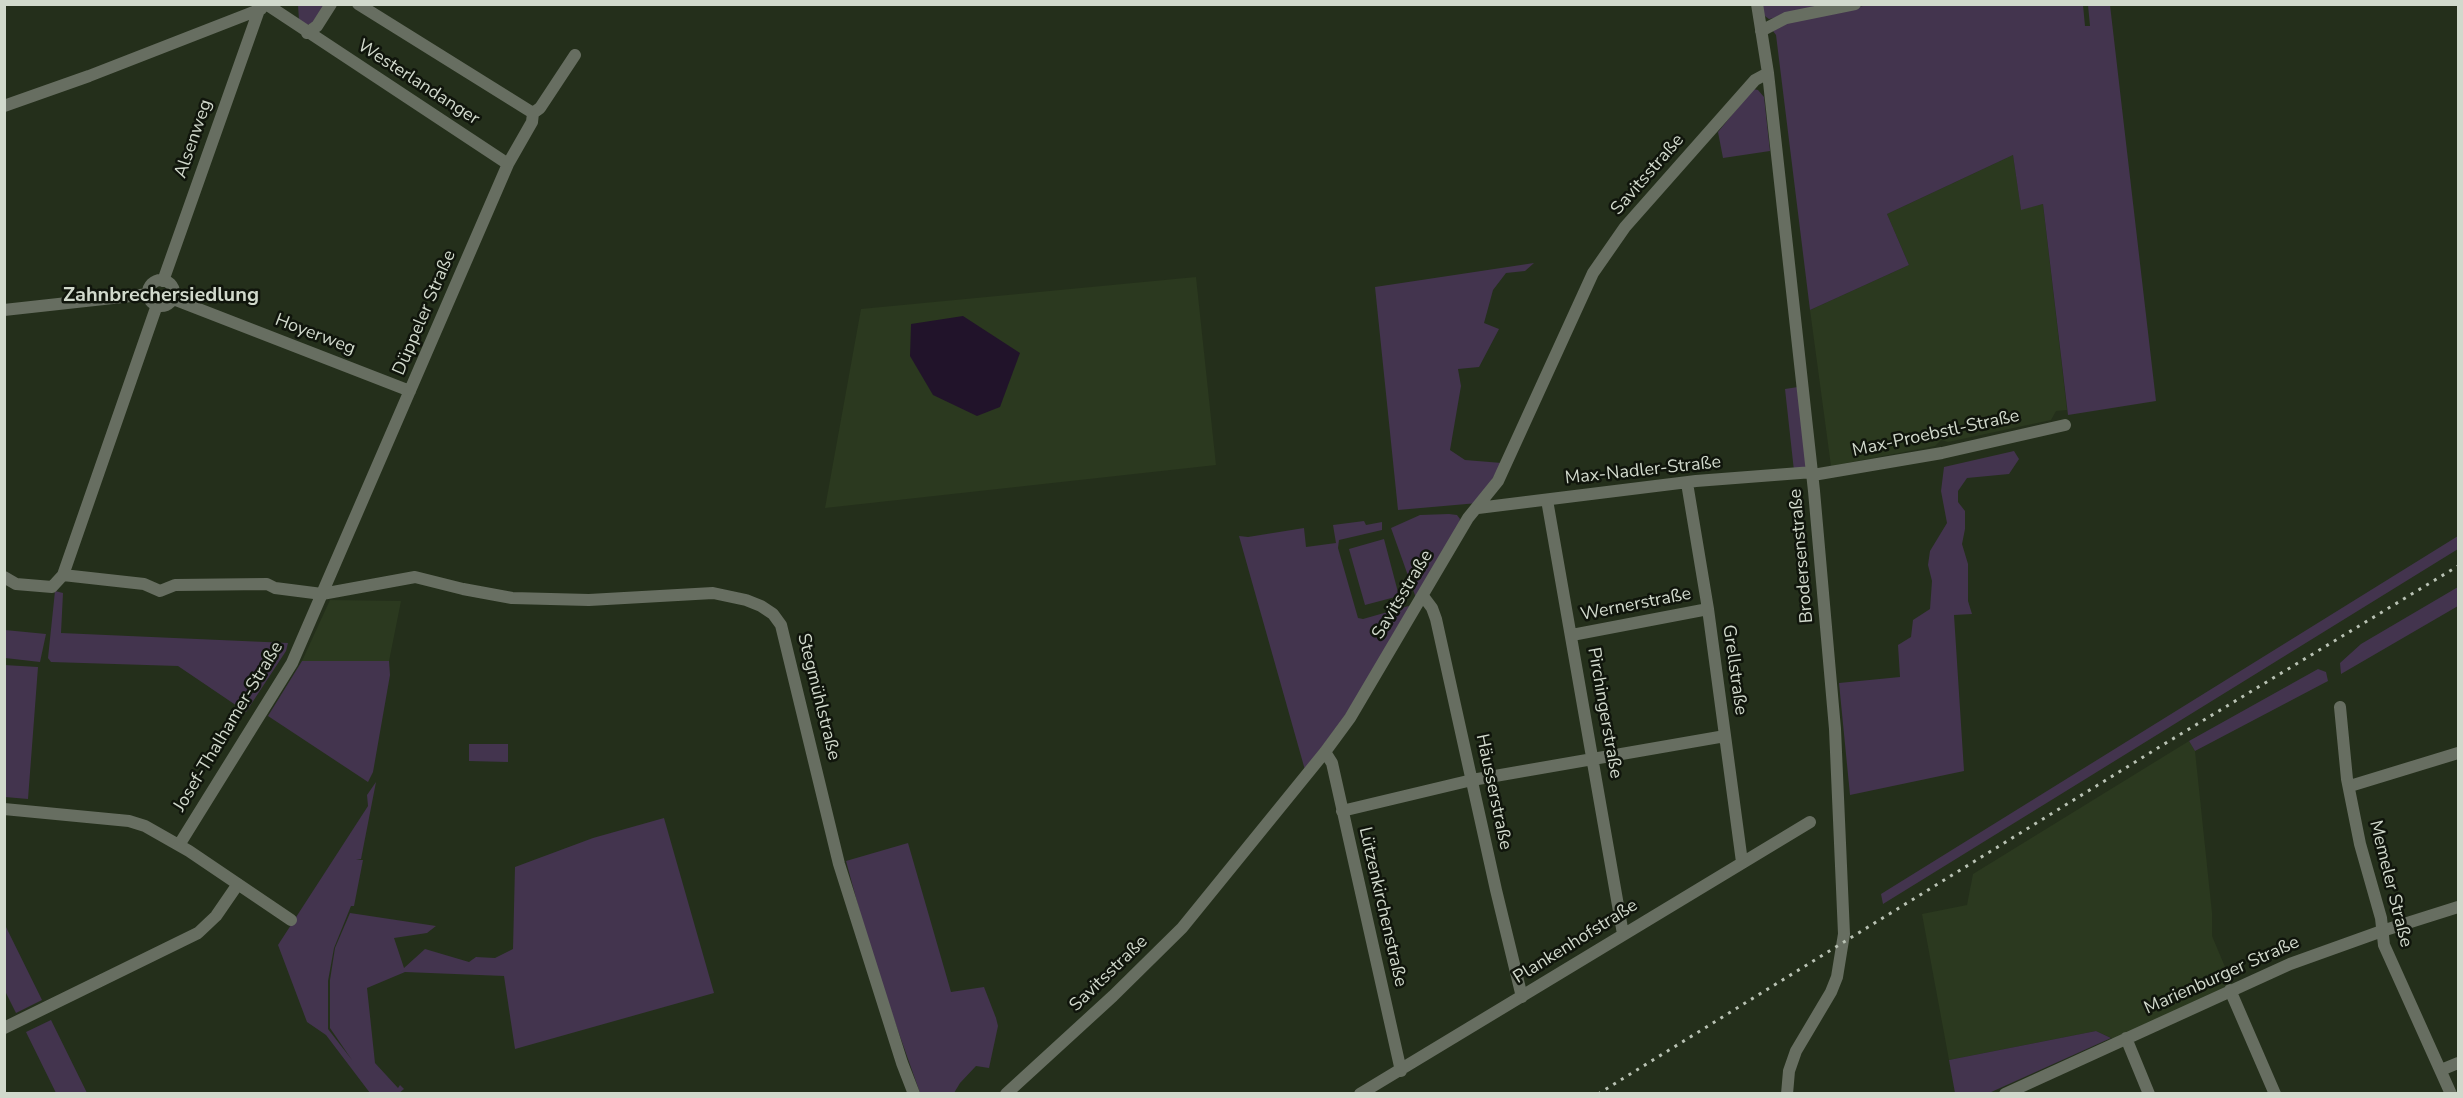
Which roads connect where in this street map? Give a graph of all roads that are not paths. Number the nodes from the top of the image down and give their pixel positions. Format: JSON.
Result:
{"nodes":[{"id":1,"x":331,"y":4,"type":"edge"},
{"id":2,"x":358,"y":4,"type":"edge"},
{"id":3,"x":1757,"y":4,"type":"edge"},
{"id":4,"x":1855,"y":4,"type":"edge"},
{"id":5,"x":266,"y":7,"type":"edge"},
{"id":6,"x":1761,"y":31,"type":"junction"},
{"id":7,"x":307,"y":33,"type":"junction"},
{"id":8,"x":575,"y":55,"type":"dead end"},
{"id":9,"x":1768,"y":73,"type":"junction"},
{"id":10,"x":4,"y":106,"type":"edge"},
{"id":11,"x":533,"y":113,"type":"junction"},
{"id":12,"x":508,"y":164,"type":"junction"},
{"id":13,"x":163,"y":281,"type":"junction"},
{"id":14,"x":149,"y":294,"type":"junction"},
{"id":15,"x":172,"y":299,"type":"junction"},
{"id":16,"x":157,"y":305,"type":"junction"},
{"id":17,"x":4,"y":310,"type":"edge"},
{"id":18,"x":410,"y":392,"type":"junction"},
{"id":19,"x":2065,"y":425,"type":"dead end"},
{"id":20,"x":1813,"y":473,"type":"junction"},
{"id":21,"x":1686,"y":483,"type":"junction"},
{"id":22,"x":1547,"y":500,"type":"junction"},
{"id":23,"x":1478,"y":508,"type":"junction"},
{"id":24,"x":63,"y":575,"type":"junction"},
{"id":25,"x":4,"y":577,"type":"edge"},
{"id":26,"x":322,"y":594,"type":"junction"},
{"id":27,"x":1423,"y":596,"type":"junction"},
{"id":28,"x":1708,"y":609,"type":"junction"},
{"id":29,"x":1572,"y":635,"type":"junction"},
{"id":30,"x":2340,"y":707,"type":"dead end"},
{"id":31,"x":1725,"y":736,"type":"junction"},
{"id":32,"x":1325,"y":752,"type":"junction"},
{"id":33,"x":2458,"y":753,"type":"edge"},
{"id":34,"x":1593,"y":760,"type":"junction"},
{"id":35,"x":1472,"y":780,"type":"junction"},
{"id":36,"x":2350,"y":786,"type":"junction"},
{"id":37,"x":4,"y":809,"type":"edge"},
{"id":38,"x":1342,"y":811,"type":"junction"},
{"id":39,"x":1810,"y":822,"type":"dead end"},
{"id":40,"x":179,"y":845,"type":"junction"},
{"id":41,"x":1742,"y":862,"type":"junction"},
{"id":42,"x":238,"y":884,"type":"junction"},
{"id":43,"x":2458,"y":907,"type":"edge"},
{"id":44,"x":291,"y":920,"type":"dead end"},
{"id":45,"x":2382,"y":931,"type":"junction"},
{"id":46,"x":1623,"y":934,"type":"junction"},
{"id":47,"x":2230,"y":990,"type":"junction"},
{"id":48,"x":1522,"y":997,"type":"junction"},
{"id":49,"x":4,"y":1028,"type":"edge"},
{"id":50,"x":2126,"y":1038,"type":"junction"},
{"id":51,"x":2458,"y":1063,"type":"edge"},
{"id":52,"x":2441,"y":1070,"type":"junction"},
{"id":53,"x":1401,"y":1071,"type":"junction"},
{"id":54,"x":2022,"y":1090,"type":"edge"},
{"id":55,"x":914,"y":1094,"type":"edge"},
{"id":56,"x":1006,"y":1094,"type":"edge"},
{"id":57,"x":1360,"y":1094,"type":"edge"},
{"id":58,"x":1787,"y":1094,"type":"edge"},
{"id":59,"x":2005,"y":1094,"type":"edge"},
{"id":60,"x":2149,"y":1094,"type":"edge"},
{"id":61,"x":2275,"y":1094,"type":"edge"},
{"id":62,"x":2451,"y":1094,"type":"edge"}],
"edges":[{"from":1,"to":7,"type":"street"},
{"from":2,"to":11,"type":"street","name":"Westerlandanger"},
{"from":3,"to":6,"type":"street","name":"Brodersenstraße"},
{"from":4,"to":6,"type":"street"},
{"from":5,"to":7,"type":"street","name":"Westerlandanger"},
{"from":5,"to":10,"type":"street"},
{"from":5,"to":13,"type":"street","name":"Alsenweg"},
{"from":6,"to":9,"type":"street","name":"Brodersenstraße"},
{"from":7,"to":12,"type":"street","name":"Westerlandanger"},
{"from":8,"to":11,"type":"street","name":"Düppeler Straße"},
{"from":9,"to":20,"type":"street","name":"Brodersenstraße"},
{"from":9,"to":23,"type":"street","name":"Savitsstraße"},
{"from":11,"to":12,"type":"street","name":"Düppeler Straße"},
{"from":12,"to":18,"type":"street","name":"Düppeler Straße"},
{"from":13,"to":14,"type":"street","name":"Alsenweg"},
{"from":13,"to":15,"type":"street"},
{"from":14,"to":16,"type":"street"},
{"from":14,"to":17,"type":"street"},
{"from":15,"to":16,"type":"street"},
{"from":15,"to":18,"type":"street","name":"Hoyerweg"},
{"from":16,"to":24,"type":"street"},
{"from":18,"to":26,"type":"street","name":"Düppeler Straße"},
{"from":19,"to":20,"type":"street","name":"Max-Proebstl-Straße"},
{"from":20,"to":21,"type":"street","name":"Max-Nadler-Straße"},
{"from":20,"to":58,"type":"street","name":"Brodersenstraße"},
{"from":21,"to":22,"type":"street","name":"Max-Nadler-Straße"},
{"from":21,"to":28,"type":"street","name":"Grellstraße"},
{"from":22,"to":23,"type":"street","name":"Max-Nadler-Straße"},
{"from":22,"to":29,"type":"street","name":"Pirchingerstraße"},
{"from":23,"to":27,"type":"street","name":"Savitsstraße"},
{"from":24,"to":25,"type":"street"},
{"from":24,"to":26,"type":"street","name":"Stegmühlstraße"},
{"from":26,"to":40,"type":"street","name":"Josef-Thalhamer-Straße"},
{"from":26,"to":55,"type":"street","name":"Stegmühlstraße"},
{"from":27,"to":32,"type":"street","name":"Savitsstraße"},
{"from":27,"to":35,"type":"street","name":"Häusserstraße"},
{"from":28,"to":29,"type":"street","name":"Wernerstraße"},
{"from":28,"to":31,"type":"street","name":"Grellstraße"},
{"from":29,"to":34,"type":"street","name":"Pirchingerstraße"},
{"from":30,"to":36,"type":"street","name":"Memeler Straße"},
{"from":31,"to":34,"type":"street"},
{"from":31,"to":41,"type":"street","name":"Grellstraße"},
{"from":32,"to":38,"type":"street","name":"Lützenkirchenstraße"},
{"from":32,"to":56,"type":"street","name":"Savitsstraße"},
{"from":33,"to":36,"type":"street"},
{"from":34,"to":35,"type":"street"},
{"from":34,"to":46,"type":"street","name":"Pirchingerstraße"},
{"from":35,"to":38,"type":"street"},
{"from":35,"to":48,"type":"street","name":"Häusserstraße"},
{"from":36,"to":45,"type":"street","name":"Memeler Straße"},
{"from":37,"to":40,"type":"street"},
{"from":38,"to":53,"type":"street","name":"Lützenkirchenstraße"},
{"from":39,"to":41,"type":"street","name":"Plankenhofstraße"},
{"from":40,"to":42,"type":"street"},
{"from":41,"to":46,"type":"street","name":"Plankenhofstraße"},
{"from":42,"to":44,"type":"street"},
{"from":42,"to":49,"type":"street"},
{"from":43,"to":45,"type":"street","name":"Marienburger Straße"},
{"from":45,"to":47,"type":"street","name":"Marienburger Straße"},
{"from":45,"to":52,"type":"street","name":"Memeler Straße"},
{"from":46,"to":48,"type":"street","name":"Plankenhofstraße"},
{"from":47,"to":50,"type":"street","name":"Marienburger Straße"},
{"from":47,"to":61,"type":"street"},
{"from":48,"to":53,"type":"street","name":"Plankenhofstraße"},
{"from":50,"to":54,"type":"street","name":"Marienburger Straße"},
{"from":50,"to":60,"type":"street"},
{"from":51,"to":52,"type":"street"},
{"from":52,"to":62,"type":"street","name":"Memeler Straße"},
{"from":53,"to":57,"type":"street","name":"Plankenhofstraße"},
{"from":54,"to":59,"type":"street","name":"Marienburger Straße"}]}
